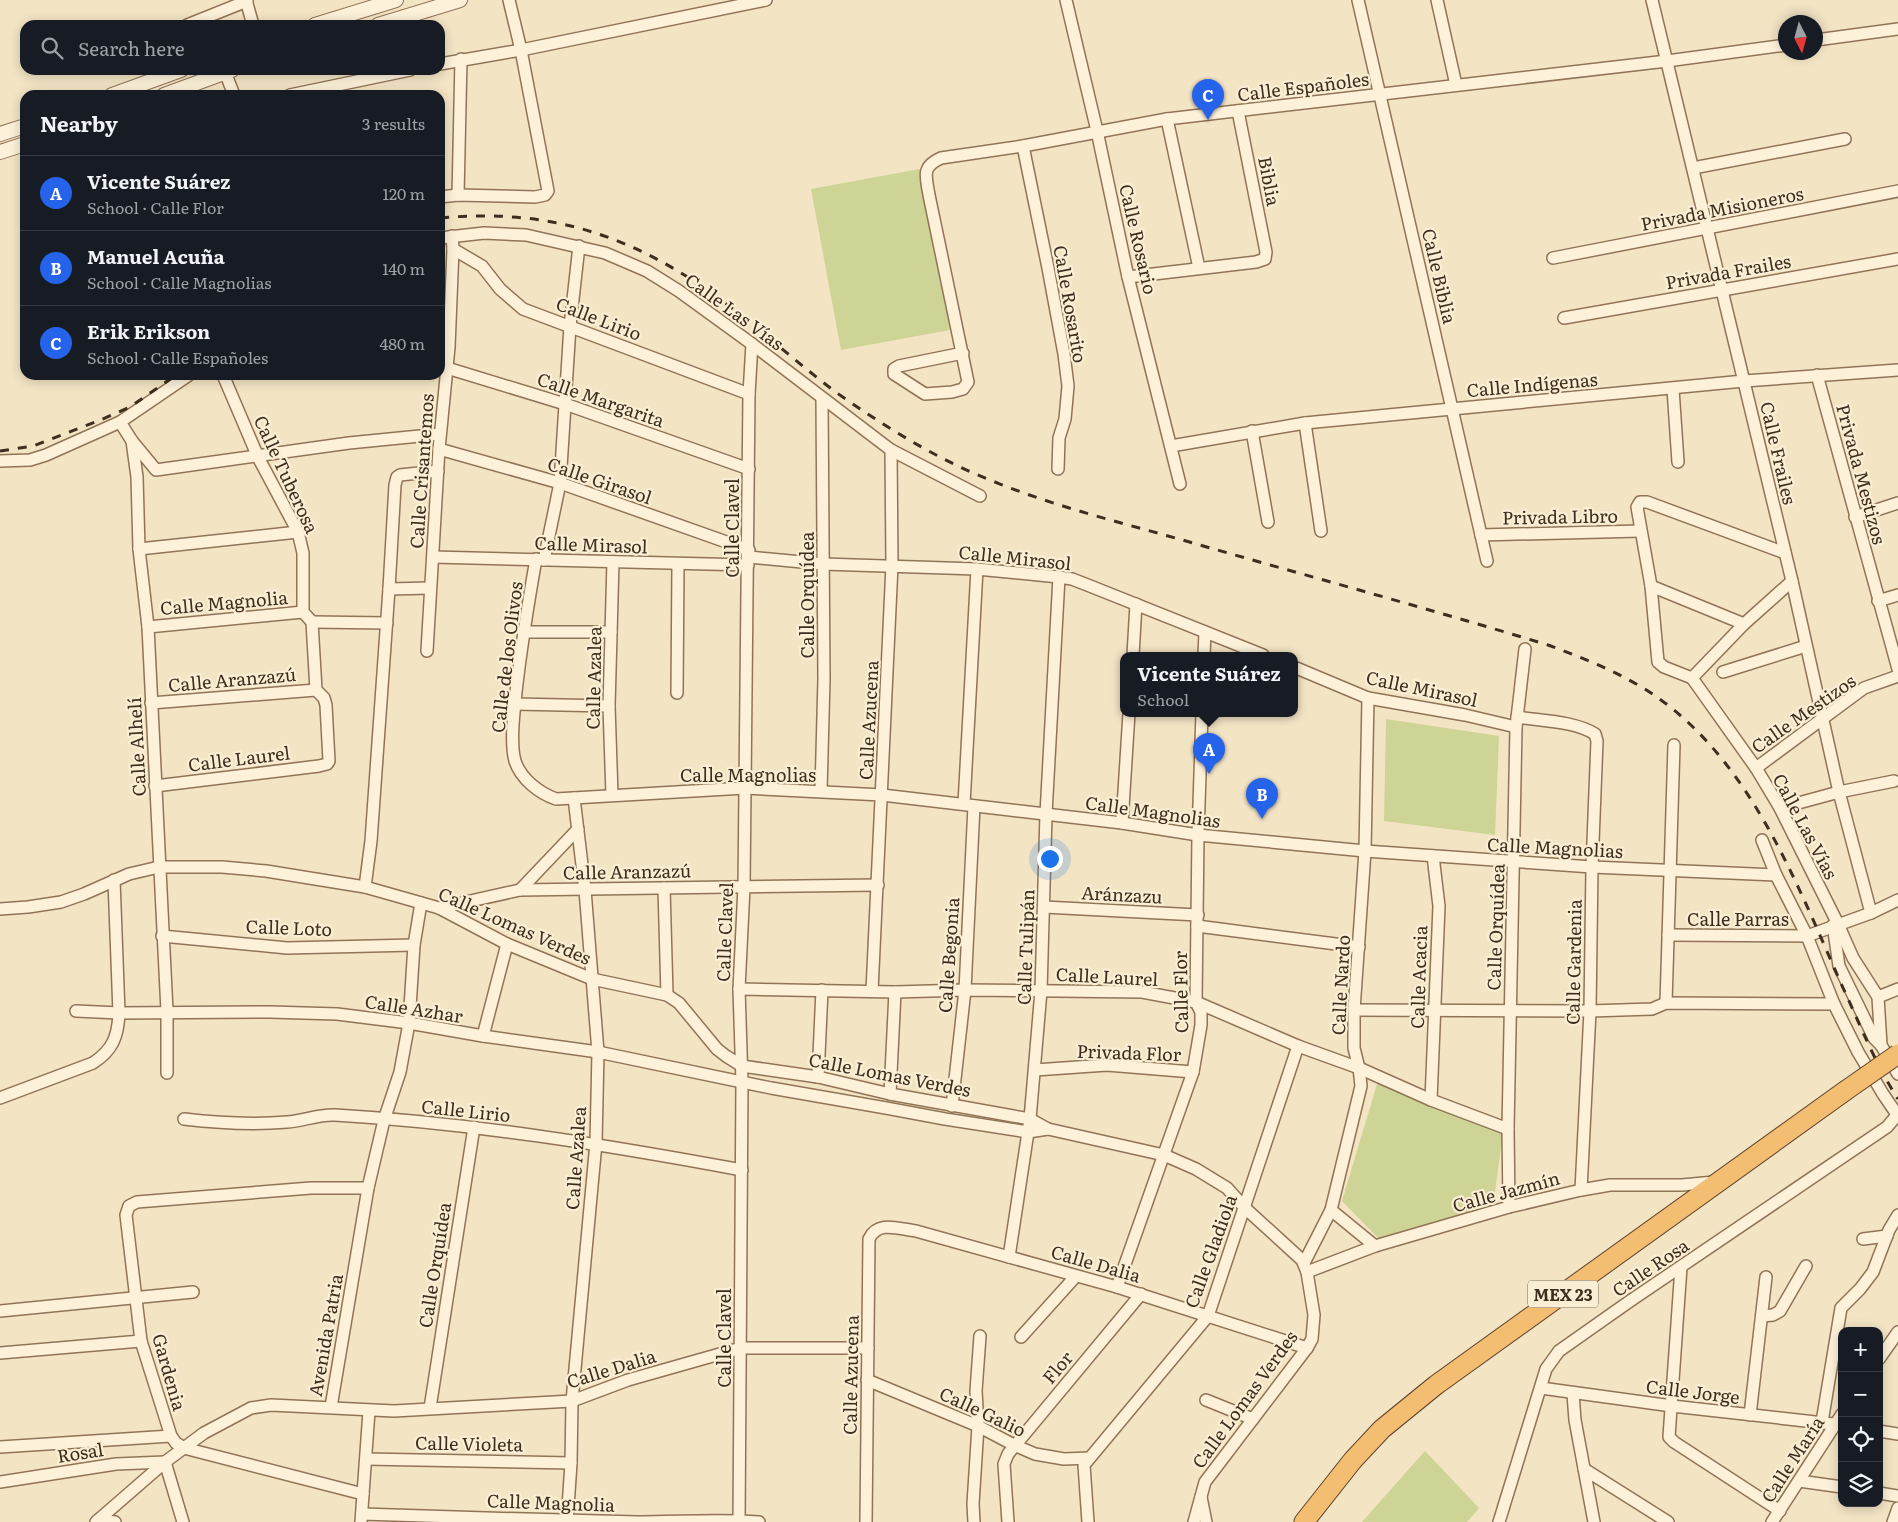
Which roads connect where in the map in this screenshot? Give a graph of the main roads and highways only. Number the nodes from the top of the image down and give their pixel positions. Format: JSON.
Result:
{"nodes":[{"id":1,"x":1898,"y":1054,"type":"edge"},
{"id":2,"x":1304,"y":1522,"type":"edge"}],
"edges":[{"from":1,"to":2,"type":"highway","number":"MEX 23","bridge":true}]}
